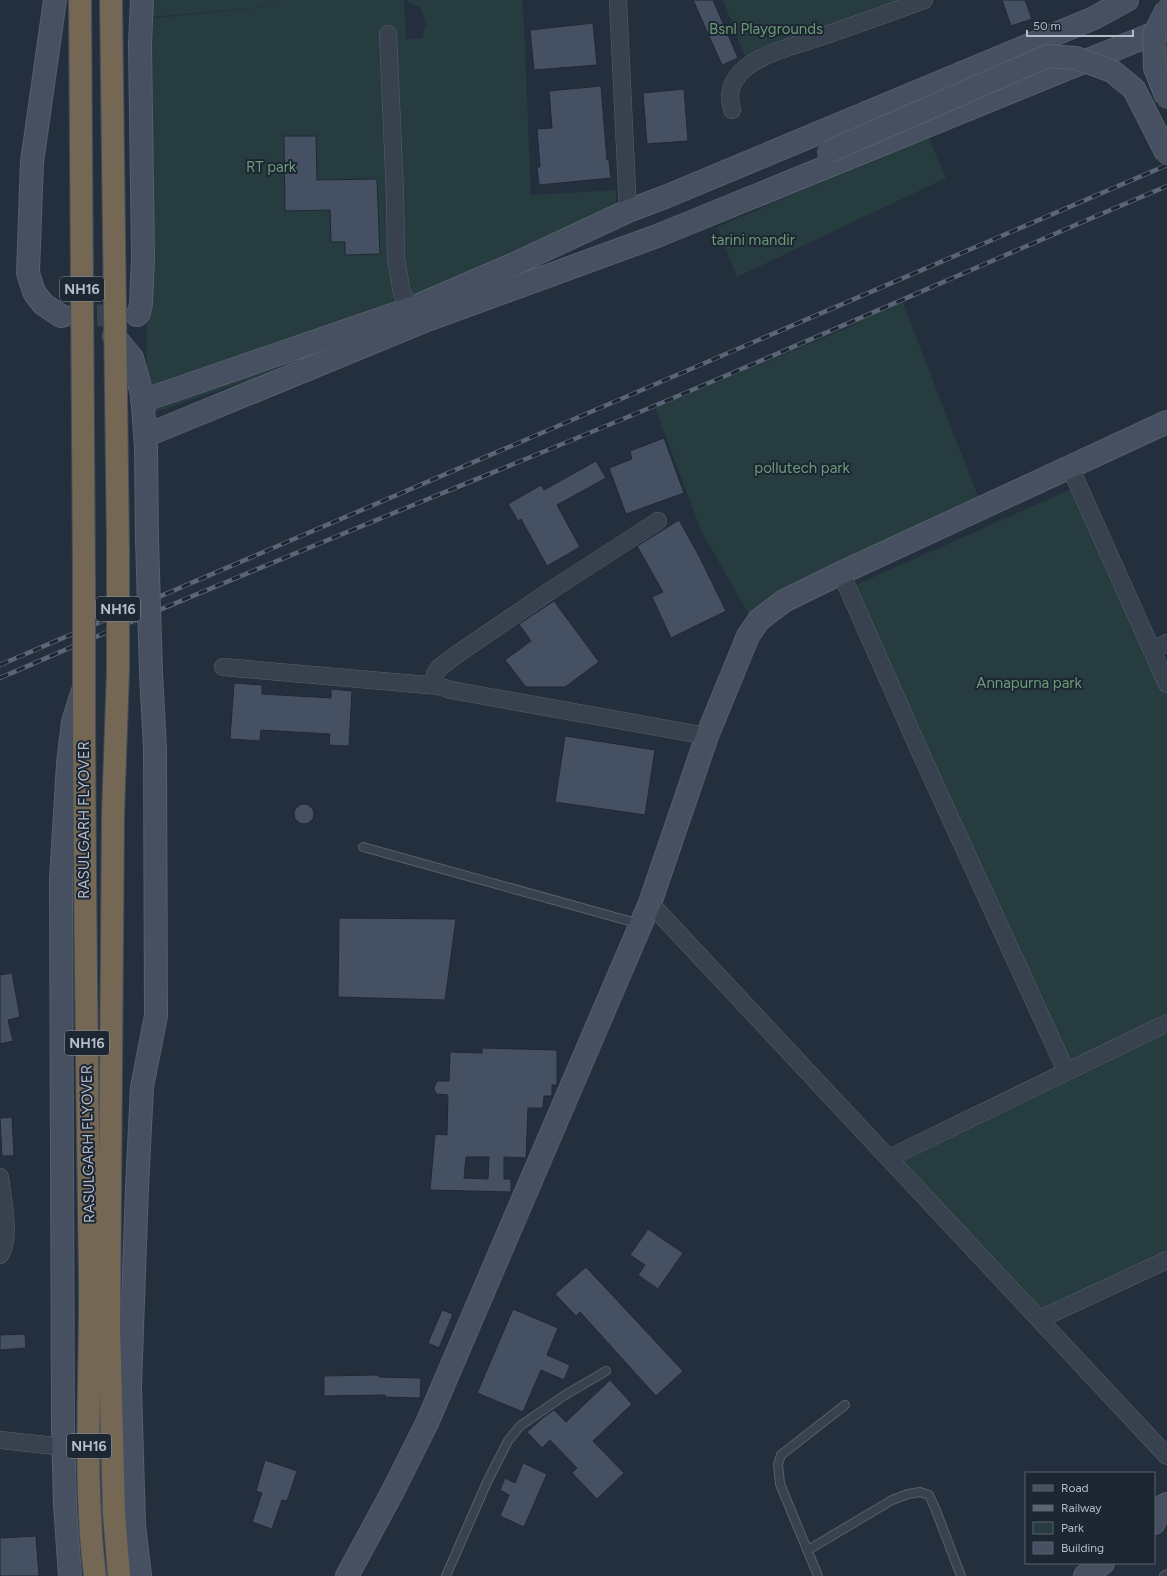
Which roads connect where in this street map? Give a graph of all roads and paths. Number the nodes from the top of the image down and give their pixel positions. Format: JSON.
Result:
{"nodes":[{"id":1,"x":55,"y":0,"type":"edge"},
{"id":2,"x":80,"y":0,"type":"edge"},
{"id":3,"x":111,"y":0,"type":"edge"},
{"id":4,"x":142,"y":0,"type":"edge"},
{"id":5,"x":618,"y":0,"type":"edge"},
{"id":6,"x":924,"y":0,"type":"edge"},
{"id":7,"x":1127,"y":0,"type":"edge"},
{"id":8,"x":896,"y":5,"type":"edge"},
{"id":9,"x":1167,"y":8,"type":"edge"},
{"id":10,"x":1167,"y":28,"type":"edge"},
{"id":11,"x":388,"y":34,"type":"dead end"},
{"id":12,"x":1167,"y":98,"type":"edge"},
{"id":13,"x":732,"y":110,"type":"dead end"},
{"id":14,"x":1167,"y":154,"type":"edge"},
{"id":15,"x":665,"y":198,"type":"junction"},
{"id":16,"x":700,"y":205,"type":"junction"},
{"id":17,"x":628,"y":211,"type":"junction"},
{"id":18,"x":677,"y":228,"type":"junction"},
{"id":19,"x":412,"y":308,"type":"junction"},
{"id":20,"x":137,"y":315,"type":"dead end"},
{"id":21,"x":61,"y":316,"type":"tunnel mouth"},
{"id":22,"x":114,"y":336,"type":"junction"},
{"id":23,"x":142,"y":401,"type":"junction"},
{"id":24,"x":1167,"y":422,"type":"edge"},
{"id":25,"x":145,"y":436,"type":"junction"},
{"id":26,"x":1070,"y":467,"type":"junction"},
{"id":27,"x":658,"y":521,"type":"dead end"},
{"id":28,"x":841,"y":573,"type":"junction"},
{"id":29,"x":1159,"y":647,"type":"edge"},
{"id":30,"x":223,"y":667,"type":"dead end"},
{"id":31,"x":84,"y":681,"type":"junction"},
{"id":32,"x":1167,"y":684,"type":"edge"},
{"id":33,"x":439,"y":686,"type":"junction"},
{"id":34,"x":707,"y":736,"type":"junction"},
{"id":35,"x":363,"y":847,"type":"dead end"},
{"id":36,"x":650,"y":903,"type":"junction"},
{"id":37,"x":641,"y":924,"type":"junction"},
{"id":38,"x":1167,"y":1022,"type":"edge"},
{"id":39,"x":1066,"y":1071,"type":"junction"},
{"id":40,"x":889,"y":1158,"type":"junction"},
{"id":41,"x":0,"y":1177,"type":"edge"},
{"id":42,"x":0,"y":1255,"type":"edge"},
{"id":43,"x":1167,"y":1260,"type":"edge"},
{"id":44,"x":1040,"y":1319,"type":"junction"},
{"id":45,"x":606,"y":1371,"type":"dead end"},
{"id":46,"x":845,"y":1405,"type":"dead end"},
{"id":47,"x":0,"y":1440,"type":"edge"},
{"id":48,"x":64,"y":1448,"type":"junction"},
{"id":49,"x":1167,"y":1456,"type":"edge"},
{"id":50,"x":1167,"y":1504,"type":"edge"},
{"id":51,"x":1155,"y":1521,"type":"edge"},
{"id":52,"x":1167,"y":1523,"type":"edge"},
{"id":53,"x":1155,"y":1524,"type":"edge"},
{"id":54,"x":808,"y":1550,"type":"junction"},
{"id":55,"x":1102,"y":1564,"type":"edge"},
{"id":56,"x":1167,"y":1574,"type":"edge"},
{"id":57,"x":70,"y":1576,"type":"edge"},
{"id":58,"x":96,"y":1576,"type":"edge"},
{"id":59,"x":119,"y":1576,"type":"edge"},
{"id":60,"x":140,"y":1576,"type":"edge"},
{"id":61,"x":348,"y":1576,"type":"edge"},
{"id":62,"x":446,"y":1576,"type":"edge"},
{"id":63,"x":818,"y":1576,"type":"edge"},
{"id":64,"x":961,"y":1576,"type":"edge"},
{"id":65,"x":1085,"y":1576,"type":"edge"},
{"id":66,"x":1164,"y":1576,"type":"edge"}],
"edges":[{"from":1,"to":21,"type":"street"},
{"from":2,"to":31,"type":"highway","number":"NH16","bridge":true},
{"from":3,"to":22,"type":"highway","number":"NH16"},
{"from":4,"to":20,"type":"street"},
{"from":5,"to":17,"type":"street"},
{"from":6,"to":8,"type":"street"},
{"from":7,"to":15,"type":"street"},
{"from":8,"to":13,"type":"street"},
{"from":9,"to":12,"type":"street","bridge":true},
{"from":10,"to":18,"type":"street"},
{"from":11,"to":19,"type":"street"},
{"from":14,"to":16,"type":"street","bridge":true},
{"from":15,"to":16,"type":"street"},
{"from":15,"to":17,"type":"street"},
{"from":16,"to":18,"type":"street"},
{"from":17,"to":19,"type":"street"},
{"from":18,"to":25,"type":"street"},
{"from":19,"to":23,"type":"street"},
{"from":22,"to":23,"type":"street"},
{"from":22,"to":59,"type":"highway","name":"RASULGARH FLYOVER","number":"NH16","bridge":true},
{"from":23,"to":25,"type":"street"},
{"from":24,"to":26,"type":"street"},
{"from":25,"to":60,"type":"street","bridge":true},
{"from":26,"to":28,"type":"street"},
{"from":26,"to":29,"type":"street"},
{"from":27,"to":33,"type":"street"},
{"from":28,"to":34,"type":"street"},
{"from":28,"to":39,"type":"street"},
{"from":29,"to":32,"type":"street"},
{"from":30,"to":33,"type":"street"},
{"from":31,"to":48,"type":"street"},
{"from":31,"to":58,"type":"highway","name":"RASULGARH FLYOVER","number":"NH16"},
{"from":33,"to":34,"type":"street"},
{"from":34,"to":36,"type":"street"},
{"from":35,"to":37,"type":"lane"},
{"from":36,"to":37,"type":"street"},
{"from":36,"to":40,"type":"street"},
{"from":37,"to":61,"type":"street"},
{"from":38,"to":39,"type":"street"},
{"from":39,"to":40,"type":"street"},
{"from":40,"to":44,"type":"street"},
{"from":41,"to":42,"type":"street"},
{"from":43,"to":44,"type":"street"},
{"from":44,"to":49,"type":"street"},
{"from":45,"to":62,"type":"lane"},
{"from":46,"to":54,"type":"lane"},
{"from":47,"to":48,"type":"street"},
{"from":48,"to":57,"type":"street"},
{"from":50,"to":51,"type":"street"},
{"from":52,"to":53,"type":"street"},
{"from":54,"to":63,"type":"lane"},
{"from":54,"to":64,"type":"lane"},
{"from":55,"to":65,"type":"street"},
{"from":56,"to":66,"type":"lane"}]}
